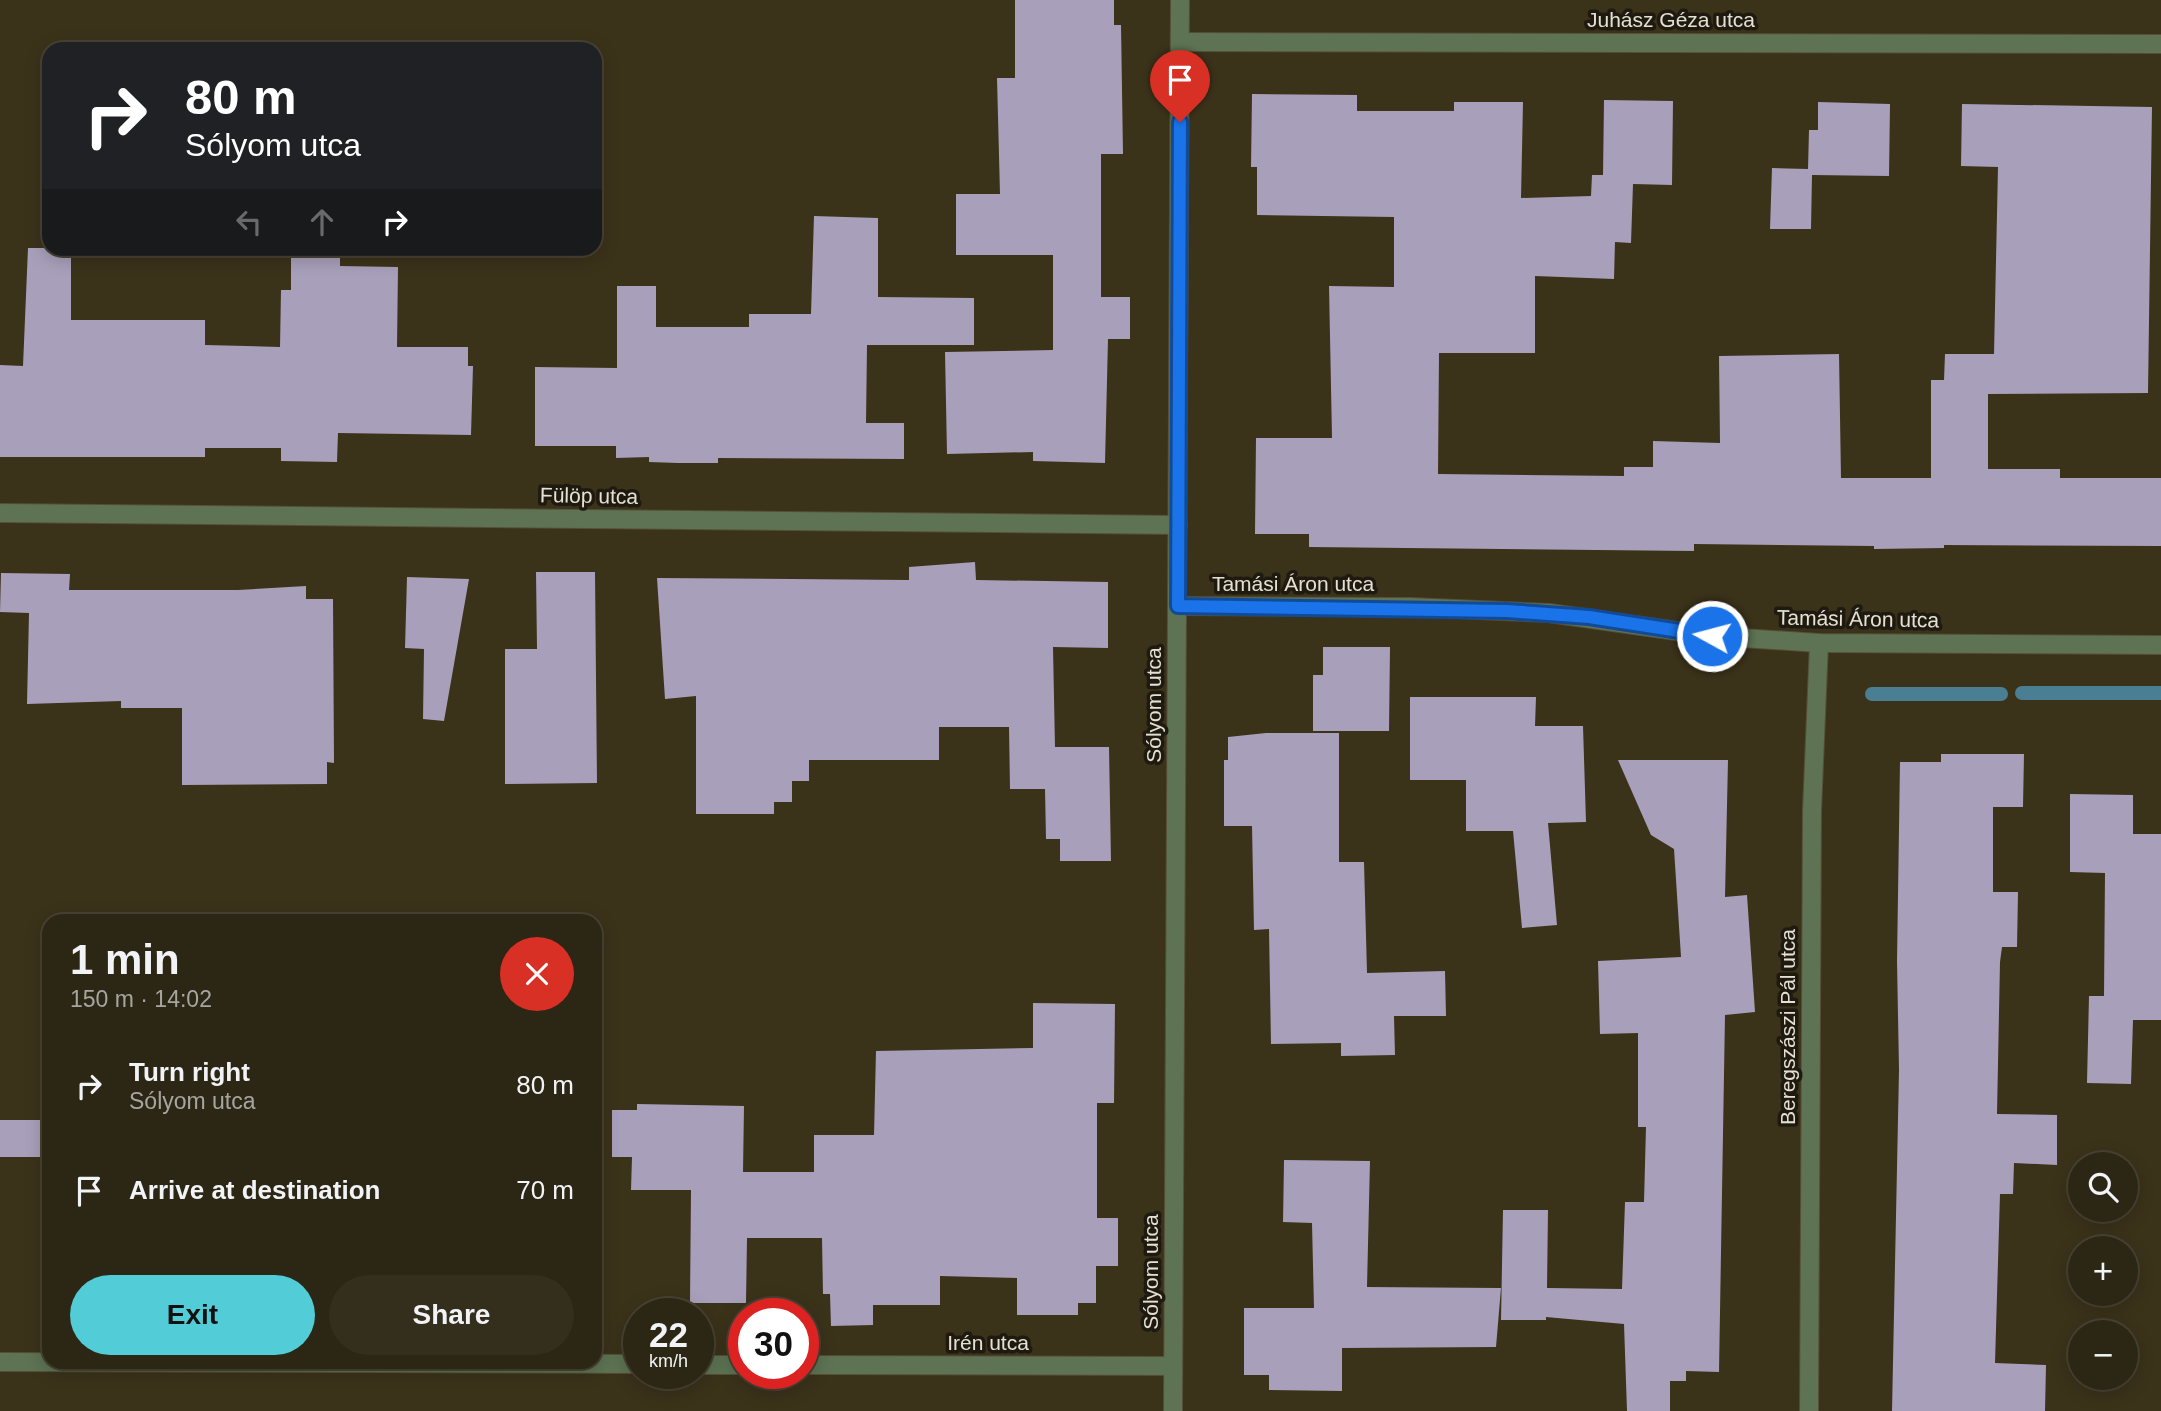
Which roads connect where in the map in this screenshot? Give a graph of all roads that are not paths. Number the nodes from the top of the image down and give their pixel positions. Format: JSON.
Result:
{"nodes":[{"id":1,"x":1180,"y":0,"type":"edge"},
{"id":2,"x":1180,"y":41,"type":"junction"},
{"id":3,"x":2161,"y":44,"type":"edge"},
{"id":4,"x":0,"y":513,"type":"edge"},
{"id":5,"x":1178,"y":526,"type":"junction"},
{"id":6,"x":1178,"y":606,"type":"junction"},
{"id":7,"x":1819,"y":643,"type":"junction"},
{"id":8,"x":2161,"y":645,"type":"edge"},
{"id":9,"x":0,"y":1362,"type":"edge"},
{"id":10,"x":42,"y":1362,"type":"edge"},
{"id":11,"x":602,"y":1364,"type":"edge"},
{"id":12,"x":623,"y":1364,"type":"edge"},
{"id":13,"x":819,"y":1365,"type":"edge"},
{"id":14,"x":1173,"y":1366,"type":"junction"},
{"id":15,"x":1173,"y":1411,"type":"edge"},
{"id":16,"x":1809,"y":1411,"type":"edge"}],
"edges":[{"from":1,"to":2,"type":"street","name":"Sólyom utca"},
{"from":2,"to":3,"type":"street","name":"Juhász Géza utca"},
{"from":2,"to":5,"type":"street","name":"Sólyom utca"},
{"from":4,"to":5,"type":"street","name":"Fülöp utca"},
{"from":5,"to":6,"type":"street","name":"Sólyom utca"},
{"from":6,"to":7,"type":"street","name":"Tamási Áron utca"},
{"from":6,"to":14,"type":"street","name":"Sólyom utca"},
{"from":7,"to":8,"type":"street","name":"Tamási Áron utca"},
{"from":7,"to":16,"type":"street","name":"Beregszászi Pál utca"},
{"from":9,"to":10,"type":"street"},
{"from":11,"to":12,"type":"street"},
{"from":13,"to":14,"type":"street","name":"Irén utca"},
{"from":14,"to":15,"type":"street","name":"Sólyom utca"}]}
